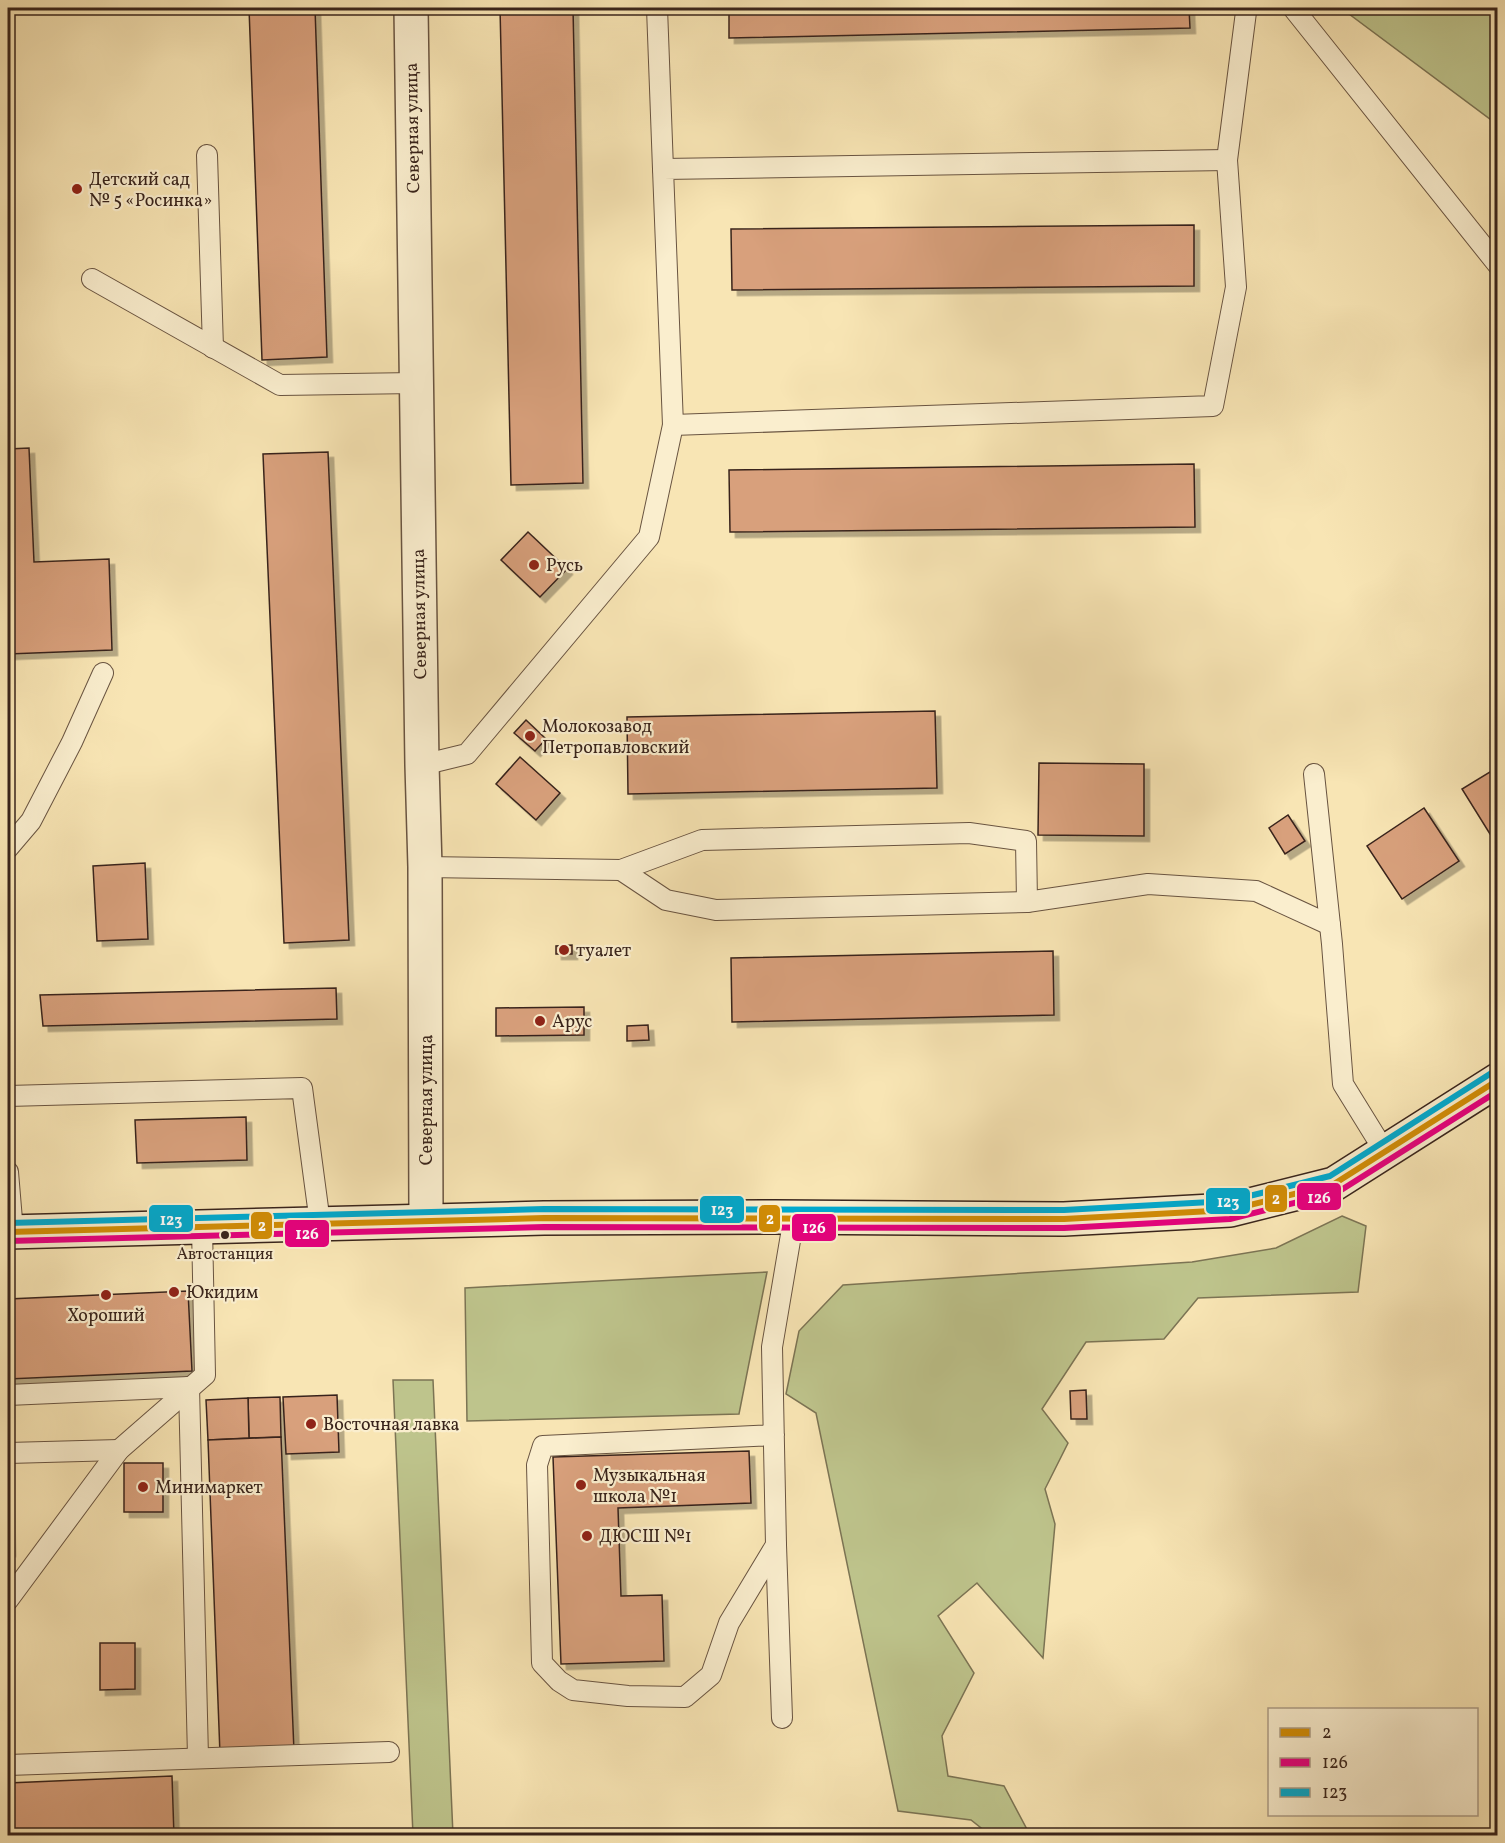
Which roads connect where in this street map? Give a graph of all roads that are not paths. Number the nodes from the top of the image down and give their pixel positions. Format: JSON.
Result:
{"nodes":[{"id":1,"x":411,"y":8,"type":"edge"},
{"id":2,"x":657,"y":8,"type":"edge"},
{"id":3,"x":1248,"y":8,"type":"edge"},
{"id":4,"x":1293,"y":8,"type":"edge"},
{"id":5,"x":207,"y":154,"type":"dead end"},
{"id":6,"x":1227,"y":160,"type":"junction"},
{"id":7,"x":663,"y":169,"type":"junction"},
{"id":8,"x":1497,"y":265,"type":"edge"},
{"id":9,"x":92,"y":279,"type":"dead end"},
{"id":10,"x":213,"y":348,"type":"junction"},
{"id":11,"x":416,"y":383,"type":"junction"},
{"id":12,"x":673,"y":425,"type":"junction"},
{"id":13,"x":103,"y":673,"type":"dead end"},
{"id":14,"x":422,"y":765,"type":"junction"},
{"id":15,"x":1314,"y":774,"type":"dead end"},
{"id":16,"x":8,"y":848,"type":"edge"},
{"id":17,"x":425,"y":867,"type":"junction"},
{"id":18,"x":621,"y":870,"type":"junction"},
{"id":19,"x":1027,"y":902,"type":"junction"},
{"id":20,"x":1330,"y":925,"type":"junction"},
{"id":21,"x":1497,"y":1080,"type":"edge"},
{"id":22,"x":8,"y":1096,"type":"edge"},
{"id":23,"x":1385,"y":1152,"type":"junction"},
{"id":24,"x":8,"y":1172,"type":"edge"},
{"id":25,"x":794,"y":1217,"type":"junction"},
{"id":26,"x":426,"y":1220,"type":"junction"},
{"id":27,"x":320,"y":1223,"type":"junction"},
{"id":28,"x":202,"y":1227,"type":"junction"},
{"id":29,"x":10,"y":1232,"type":"edge"},
{"id":30,"x":189,"y":1387,"type":"junction"},
{"id":31,"x":8,"y":1395,"type":"edge"},
{"id":32,"x":774,"y":1435,"type":"junction"},
{"id":33,"x":119,"y":1450,"type":"junction"},
{"id":34,"x":8,"y":1453,"type":"edge"},
{"id":35,"x":776,"y":1545,"type":"junction"},
{"id":36,"x":8,"y":1600,"type":"edge"},
{"id":37,"x":782,"y":1718,"type":"dead end"},
{"id":38,"x":389,"y":1752,"type":"dead end"},
{"id":39,"x":198,"y":1757,"type":"junction"},
{"id":40,"x":8,"y":1765,"type":"edge"}],
"edges":[{"from":1,"to":11,"type":"main road","name":"Северная улица"},
{"from":2,"to":7,"type":"lane"},
{"from":3,"to":6,"type":"lane"},
{"from":4,"to":8,"type":"lane"},
{"from":5,"to":10,"type":"lane"},
{"from":6,"to":7,"type":"lane"},
{"from":6,"to":12,"type":"lane"},
{"from":7,"to":12,"type":"lane"},
{"from":9,"to":10,"type":"lane"},
{"from":10,"to":11,"type":"lane"},
{"from":11,"to":14,"type":"main road","name":"Северная улица"},
{"from":12,"to":14,"type":"lane"},
{"from":13,"to":16,"type":"lane"},
{"from":14,"to":17,"type":"main road","name":"Северная улица"},
{"from":15,"to":20,"type":"lane"},
{"from":17,"to":18,"type":"lane"},
{"from":17,"to":26,"type":"main road","name":"Северная улица"},
{"from":18,"to":19,"type":"lane"},
{"from":18,"to":19,"type":"lane"},
{"from":19,"to":20,"type":"lane"},
{"from":20,"to":23,"type":"lane"},
{"from":21,"to":23,"type":"main road"},
{"from":22,"to":27,"type":"lane"},
{"from":23,"to":25,"type":"main road"},
{"from":24,"to":29,"type":"lane"},
{"from":25,"to":26,"type":"main road"},
{"from":25,"to":32,"type":"lane"},
{"from":26,"to":27,"type":"main road"},
{"from":27,"to":28,"type":"main road"},
{"from":28,"to":29,"type":"main road"},
{"from":28,"to":30,"type":"lane"},
{"from":30,"to":31,"type":"lane"},
{"from":30,"to":33,"type":"lane"},
{"from":30,"to":39,"type":"lane"},
{"from":32,"to":35,"type":"lane"},
{"from":32,"to":35,"type":"lane"},
{"from":33,"to":34,"type":"lane"},
{"from":33,"to":36,"type":"lane"},
{"from":35,"to":37,"type":"lane"},
{"from":38,"to":39,"type":"lane"},
{"from":39,"to":40,"type":"lane"}]}
